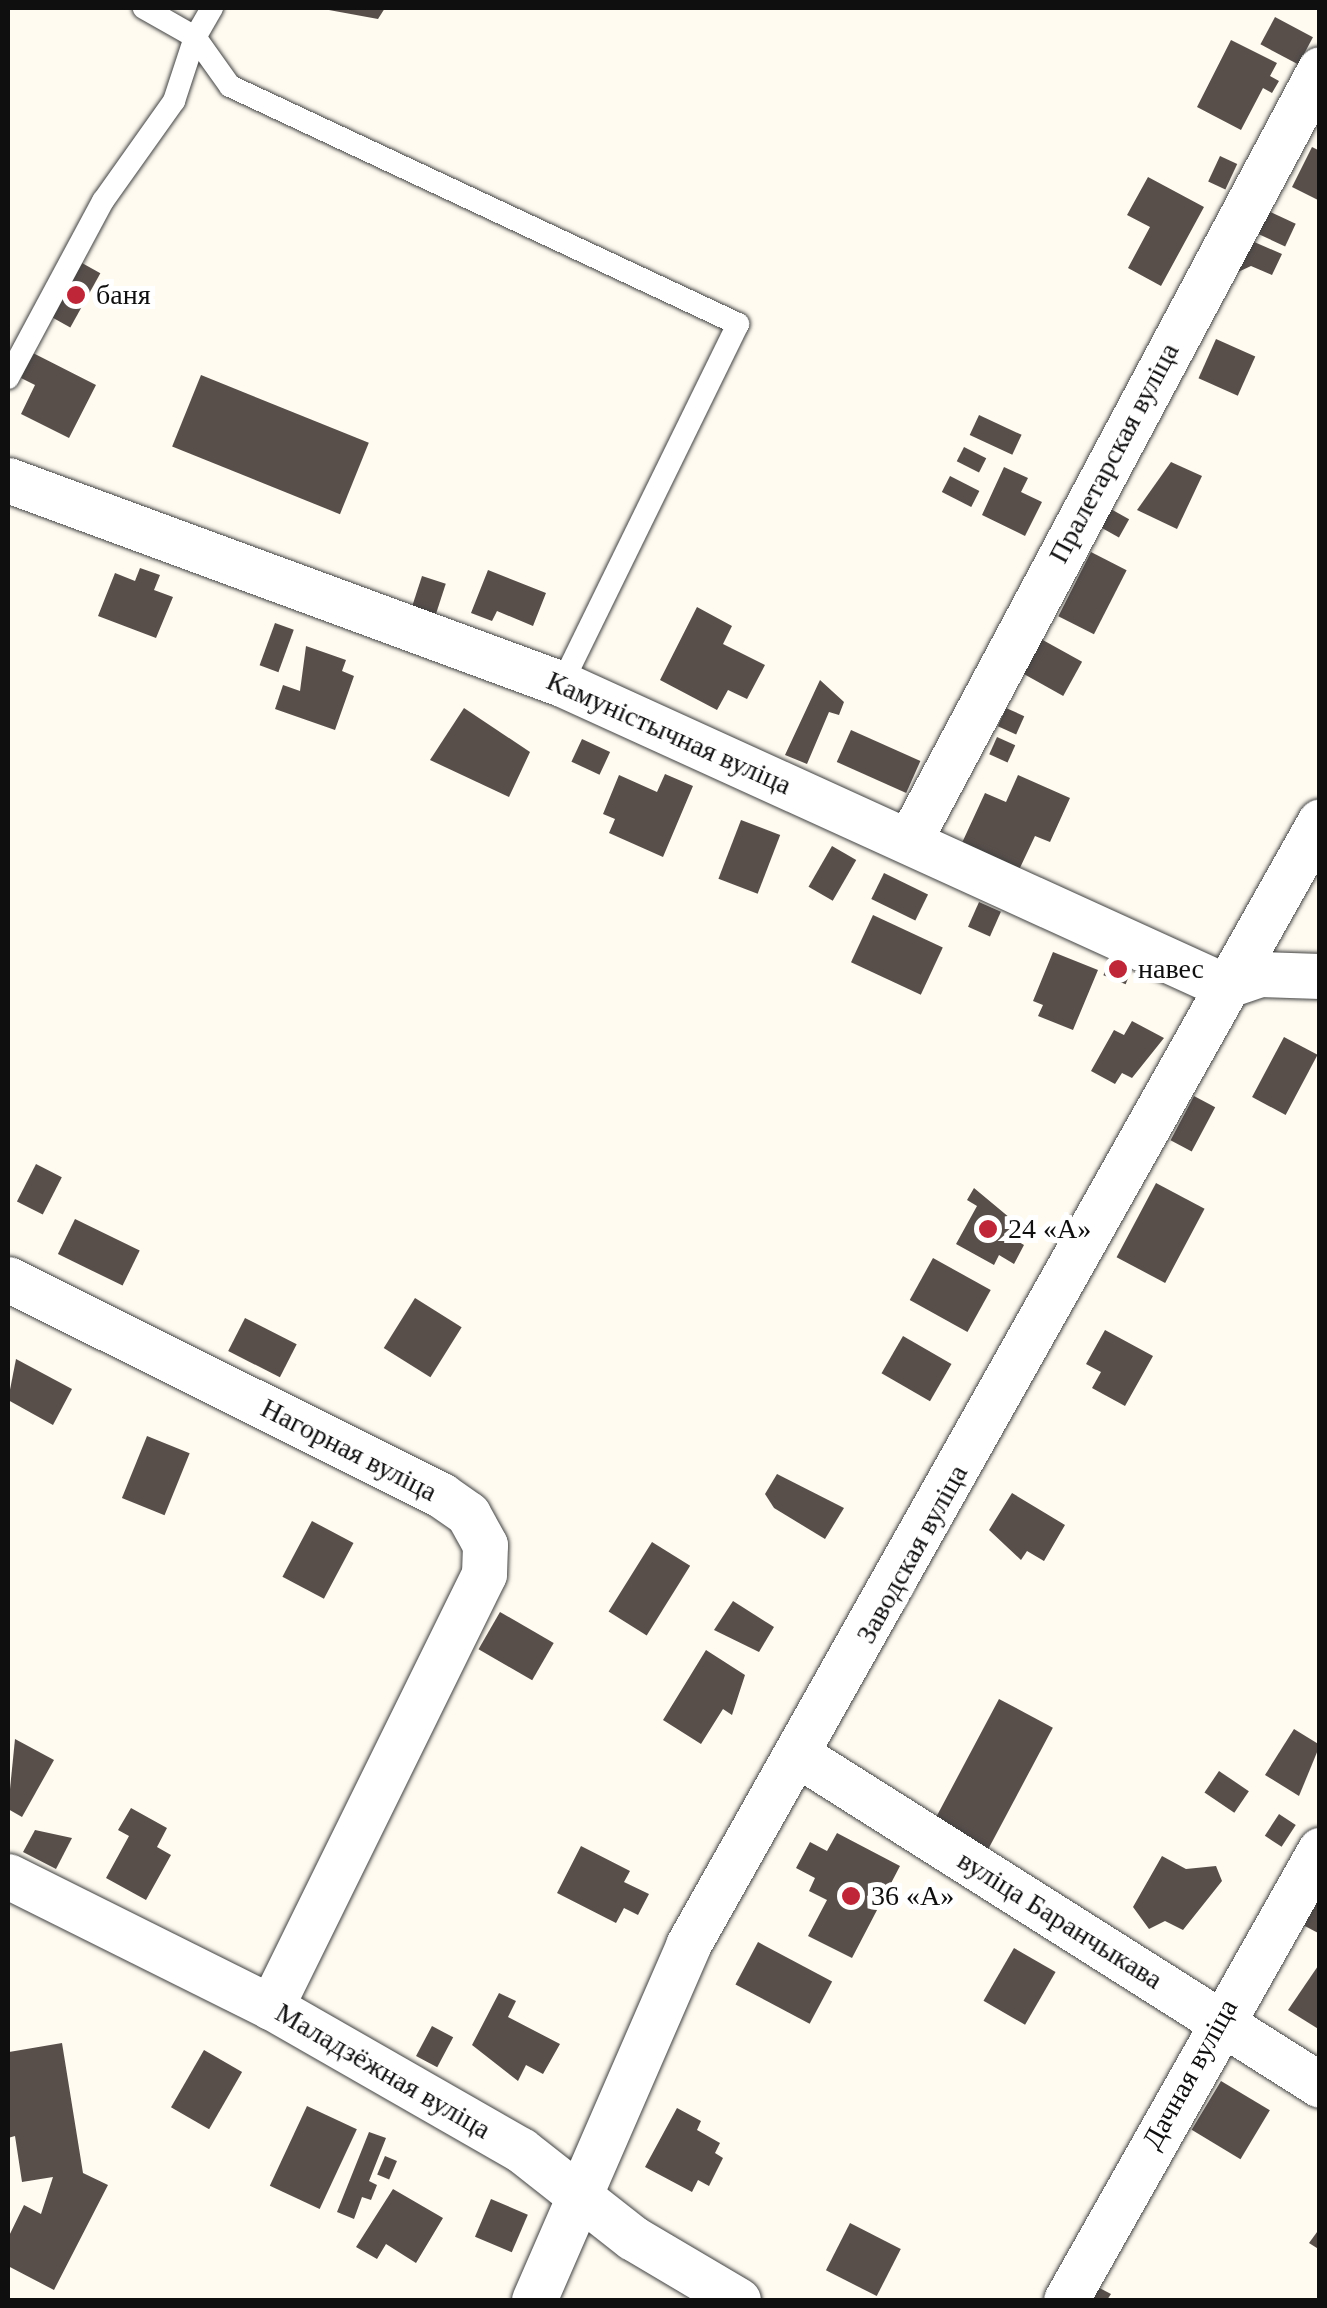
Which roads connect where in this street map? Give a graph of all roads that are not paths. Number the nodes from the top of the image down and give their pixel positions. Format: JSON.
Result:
{"nodes":[{"id":1,"x":144,"y":8,"type":"edge"},
{"id":2,"x":212,"y":8,"type":"edge"},
{"id":3,"x":195,"y":37,"type":"junction"},
{"id":4,"x":1320,"y":68,"type":"edge"},
{"id":5,"x":8,"y":378,"type":"edge"},
{"id":6,"x":8,"y":480,"type":"edge"},
{"id":7,"x":562,"y":684,"type":"junction"},
{"id":8,"x":1320,"y":821,"type":"edge"},
{"id":9,"x":910,"y":839,"type":"junction"},
{"id":10,"x":1320,"y":976,"type":"edge"},
{"id":11,"x":1225,"y":986,"type":"junction"},
{"id":12,"x":8,"y":1279,"type":"edge"},
{"id":13,"x":800,"y":1756,"type":"junction"},
{"id":14,"x":1320,"y":1850,"type":"edge"},
{"id":15,"x":8,"y":1876,"type":"edge"},
{"id":16,"x":271,"y":2007,"type":"junction"},
{"id":17,"x":1218,"y":2021,"type":"junction"},
{"id":18,"x":1320,"y":2084,"type":"edge"},
{"id":19,"x":578,"y":2191,"type":"junction"},
{"id":20,"x":534,"y":2300,"type":"edge"},
{"id":21,"x":738,"y":2300,"type":"edge"},
{"id":22,"x":1066,"y":2300,"type":"edge"}],
"edges":[{"from":1,"to":3,"type":"lane"},
{"from":2,"to":3,"type":"lane"},
{"from":3,"to":5,"type":"lane"},
{"from":3,"to":7,"type":"lane"},
{"from":4,"to":9,"type":"street","name":"Пралетарская вуліца"},
{"from":6,"to":7,"type":"street","name":"Камуністычная вуліца"},
{"from":7,"to":9,"type":"street","name":"Камуністычная вуліца"},
{"from":8,"to":11,"type":"street","name":"Заводская вуліца"},
{"from":9,"to":11,"type":"street","name":"Камуністычная вуліца"},
{"from":10,"to":11,"type":"street"},
{"from":11,"to":13,"type":"street","name":"Заводская вуліца"},
{"from":12,"to":16,"type":"street","name":"Нагорная вуліца"},
{"from":13,"to":17,"type":"street","name":"вуліца Баранчыкава"},
{"from":13,"to":19,"type":"street","name":"Заводская вуліца"},
{"from":14,"to":17,"type":"street","name":"Дачная вуліца"},
{"from":15,"to":16,"type":"street","name":"Маладзёжная вуліца"},
{"from":16,"to":19,"type":"street","name":"Маладзёжная вуліца"},
{"from":17,"to":18,"type":"street","name":"вуліца Баранчыкава"},
{"from":17,"to":22,"type":"street","name":"Дачная вуліца"},
{"from":19,"to":20,"type":"street","name":"Заводская вуліца"},
{"from":19,"to":21,"type":"street","name":"Маладзёжная вуліца"}]}
